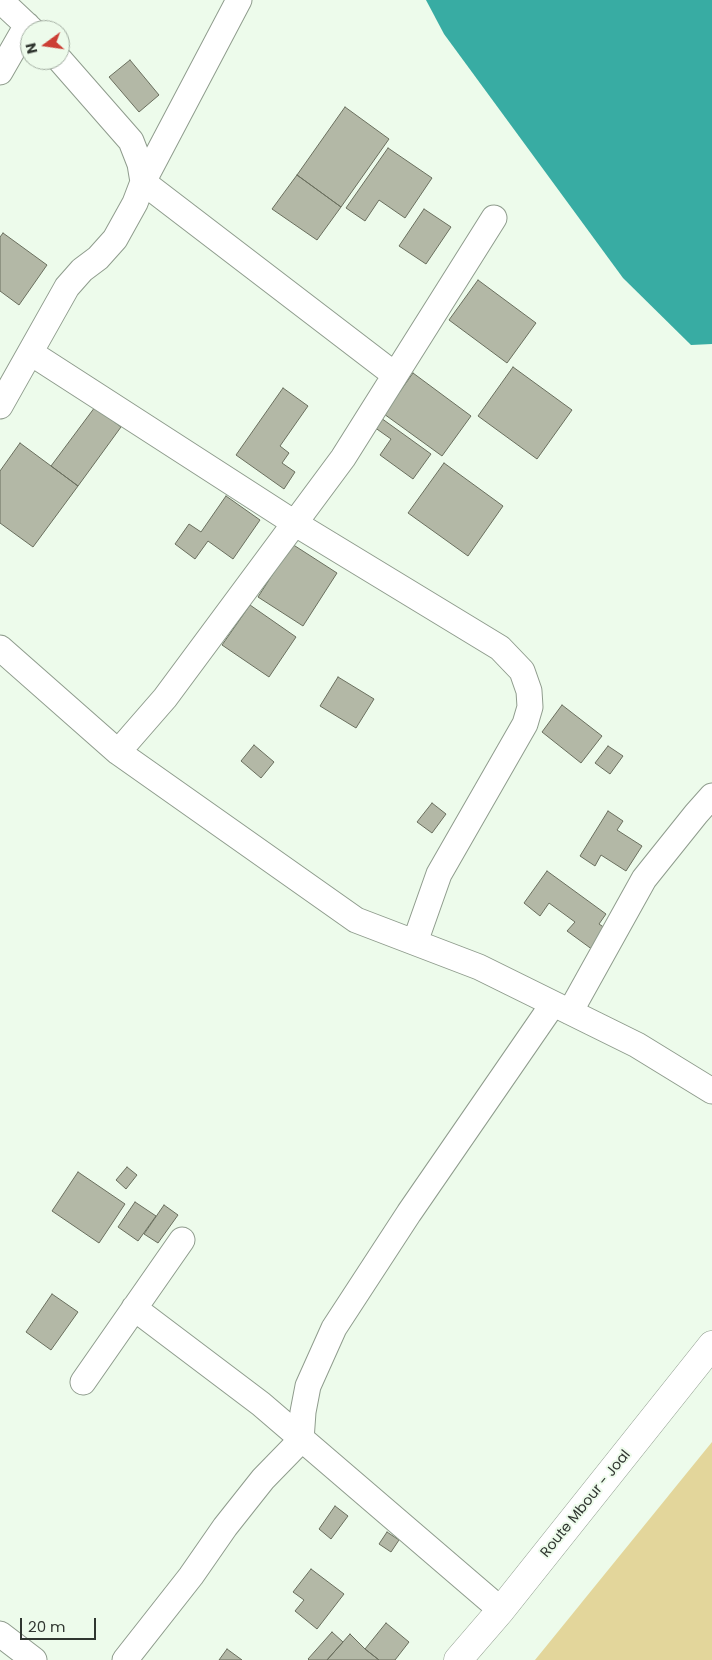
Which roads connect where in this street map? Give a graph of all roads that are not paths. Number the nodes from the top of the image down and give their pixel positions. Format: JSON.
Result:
{"nodes":[{"id":1,"x":0,"y":0,"type":"edge"},
{"id":2,"x":239,"y":0,"type":"edge"},
{"id":3,"x":21,"y":20,"type":"edge"},
{"id":4,"x":20,"y":42,"type":"edge"},
{"id":5,"x":69,"y":70,"type":"edge"},
{"id":6,"x":0,"y":72,"type":"edge"},
{"id":7,"x":143,"y":182,"type":"junction"},
{"id":8,"x":494,"y":218,"type":"dead end"},
{"id":9,"x":31,"y":353,"type":"junction"},
{"id":10,"x":395,"y":375,"type":"junction"},
{"id":11,"x":0,"y":406,"type":"edge"},
{"id":12,"x":296,"y":524,"type":"junction"},
{"id":13,"x":0,"y":648,"type":"edge"},
{"id":14,"x":118,"y":752,"type":"junction"},
{"id":15,"x":712,"y":796,"type":"edge"},
{"id":16,"x":415,"y":942,"type":"junction"},
{"id":17,"x":562,"y":1008,"type":"junction"},
{"id":18,"x":712,"y":1091,"type":"edge"},
{"id":19,"x":182,"y":1240,"type":"dead end"},
{"id":20,"x":134,"y":1308,"type":"junction"},
{"id":21,"x":712,"y":1345,"type":"edge"},
{"id":22,"x":82,"y":1382,"type":"dead end"},
{"id":23,"x":302,"y":1440,"type":"junction"},
{"id":24,"x":501,"y":1610,"type":"junction"},
{"id":25,"x":0,"y":1634,"type":"edge"},
{"id":26,"x":34,"y":1660,"type":"edge"},
{"id":27,"x":125,"y":1660,"type":"edge"},
{"id":28,"x":458,"y":1660,"type":"edge"}],
"edges":[{"from":1,"to":3,"type":"street"},
{"from":2,"to":7,"type":"street"},
{"from":4,"to":6,"type":"street"},
{"from":5,"to":7,"type":"street"},
{"from":7,"to":9,"type":"street"},
{"from":7,"to":10,"type":"street"},
{"from":8,"to":10,"type":"street"},
{"from":9,"to":11,"type":"street"},
{"from":9,"to":12,"type":"street"},
{"from":10,"to":12,"type":"street"},
{"from":12,"to":14,"type":"street"},
{"from":12,"to":16,"type":"street"},
{"from":13,"to":14,"type":"street"},
{"from":14,"to":16,"type":"street"},
{"from":15,"to":17,"type":"street"},
{"from":16,"to":17,"type":"street"},
{"from":17,"to":18,"type":"street"},
{"from":17,"to":23,"type":"street"},
{"from":19,"to":20,"type":"street"},
{"from":20,"to":22,"type":"street"},
{"from":20,"to":23,"type":"street"},
{"from":21,"to":24,"type":"main road","name":"Route Mbour - Joal"},
{"from":23,"to":24,"type":"street"},
{"from":23,"to":27,"type":"street"},
{"from":24,"to":28,"type":"main road","name":"Route Mbour - Joal"},
{"from":25,"to":26,"type":"street"}]}
